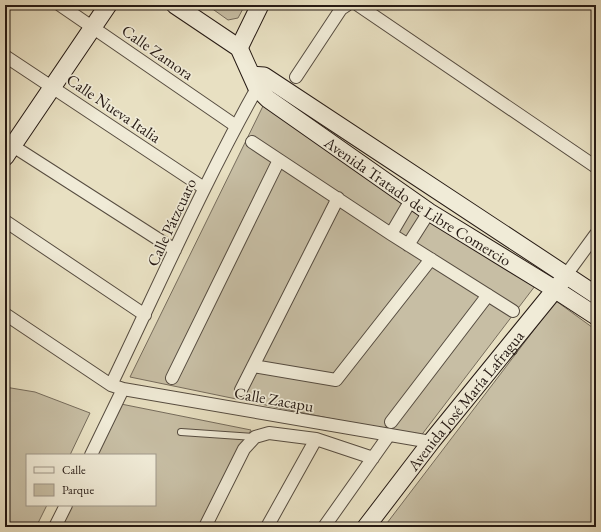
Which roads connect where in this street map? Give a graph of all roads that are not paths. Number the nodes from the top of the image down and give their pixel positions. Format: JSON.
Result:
{"nodes":[{"id":1,"x":60,"y":5,"type":"edge"},
{"id":2,"x":108,"y":5,"type":"edge"},
{"id":3,"x":175,"y":5,"type":"edge"},
{"id":4,"x":260,"y":5,"type":"edge"},
{"id":5,"x":347,"y":5,"type":"edge"},
{"id":6,"x":358,"y":5,"type":"edge"},
{"id":7,"x":93,"y":27,"type":"junction"},
{"id":8,"x":238,"y":48,"type":"junction"},
{"id":9,"x":5,"y":56,"type":"edge"},
{"id":10,"x":296,"y":77,"type":"dead end"},
{"id":11,"x":258,"y":80,"type":"junction"},
{"id":12,"x":53,"y":87,"type":"junction"},
{"id":13,"x":236,"y":126,"type":"junction"},
{"id":14,"x":252,"y":142,"type":"dead end"},
{"id":15,"x":8,"y":148,"type":"edge"},
{"id":16,"x":279,"y":160,"type":"junction"},
{"id":17,"x":596,"y":167,"type":"edge"},
{"id":18,"x":204,"y":188,"type":"junction"},
{"id":19,"x":338,"y":198,"type":"junction"},
{"id":20,"x":411,"y":200,"type":"junction"},
{"id":21,"x":429,"y":212,"type":"junction"},
{"id":22,"x":5,"y":221,"type":"edge"},
{"id":23,"x":391,"y":234,"type":"junction"},
{"id":24,"x":596,"y":234,"type":"edge"},
{"id":25,"x":408,"y":245,"type":"junction"},
{"id":26,"x":175,"y":250,"type":"junction"},
{"id":27,"x":431,"y":260,"type":"junction"},
{"id":28,"x":566,"y":275,"type":"junction"},
{"id":29,"x":556,"y":290,"type":"junction"},
{"id":30,"x":488,"y":295,"type":"junction"},
{"id":31,"x":596,"y":295,"type":"edge"},
{"id":32,"x":593,"y":309,"type":"edge"},
{"id":33,"x":513,"y":311,"type":"dead end"},
{"id":34,"x":5,"y":314,"type":"edge"},
{"id":35,"x":145,"y":315,"type":"junction"},
{"id":36,"x":253,"y":366,"type":"junction"},
{"id":37,"x":172,"y":378,"type":"dead end"},
{"id":38,"x":111,"y":385,"type":"junction"},
{"id":39,"x":123,"y":389,"type":"junction"},
{"id":40,"x":241,"y":390,"type":"dead end"},
{"id":41,"x":391,"y":422,"type":"dead end"},
{"id":42,"x":181,"y":432,"type":"dead end"},
{"id":43,"x":389,"y":435,"type":"junction"},
{"id":44,"x":255,"y":438,"type":"junction"},
{"id":45,"x":316,"y":440,"type":"junction"},
{"id":46,"x":431,"y":442,"type":"junction"},
{"id":47,"x":91,"y":454,"type":"edge"},
{"id":48,"x":373,"y":458,"type":"junction"},
{"id":49,"x":66,"y":506,"type":"edge"},
{"id":50,"x":55,"y":527,"type":"edge"},
{"id":51,"x":206,"y":527,"type":"edge"},
{"id":52,"x":267,"y":527,"type":"edge"},
{"id":53,"x":324,"y":527,"type":"edge"},
{"id":54,"x":366,"y":527,"type":"edge"}],
"edges":[{"from":1,"to":7,"type":"street","name":"Calle Zamora"},
{"from":2,"to":7,"type":"street"},
{"from":3,"to":8,"type":"street"},
{"from":4,"to":8,"type":"street"},
{"from":5,"to":10,"type":"street"},
{"from":6,"to":17,"type":"street"},
{"from":7,"to":12,"type":"street"},
{"from":7,"to":13,"type":"street","name":"Calle Zamora"},
{"from":8,"to":11,"type":"street","name":"Avenida Tratado de Libre Comercio"},
{"from":9,"to":12,"type":"street","name":"Calle Nueva Italia"},
{"from":11,"to":13,"type":"street","name":"Calle Pátzcuaro"},
{"from":11,"to":20,"type":"street","name":"Avenida Tratado de Libre Comercio"},
{"from":11,"to":28,"type":"street","name":"Avenida Tratado de Libre Comercio"},
{"from":12,"to":15,"type":"street"},
{"from":12,"to":18,"type":"street","name":"Calle Nueva Italia"},
{"from":13,"to":18,"type":"street","name":"Calle Pátzcuaro"},
{"from":14,"to":16,"type":"street"},
{"from":15,"to":26,"type":"street"},
{"from":16,"to":19,"type":"street"},
{"from":16,"to":37,"type":"street"},
{"from":18,"to":26,"type":"street","name":"Calle Pátzcuaro"},
{"from":19,"to":23,"type":"street"},
{"from":19,"to":36,"type":"street"},
{"from":20,"to":21,"type":"street","name":"Avenida Tratado de Libre Comercio"},
{"from":20,"to":23,"type":"street"},
{"from":21,"to":25,"type":"street"},
{"from":21,"to":29,"type":"street","name":"Avenida Tratado de Libre Comercio"},
{"from":22,"to":35,"type":"street"},
{"from":23,"to":25,"type":"street"},
{"from":24,"to":28,"type":"street"},
{"from":25,"to":27,"type":"street"},
{"from":26,"to":35,"type":"street","name":"Calle Pátzcuaro"},
{"from":27,"to":30,"type":"street"},
{"from":27,"to":36,"type":"street"},
{"from":28,"to":29,"type":"street","name":"Avenida José María Lafragua"},
{"from":28,"to":31,"type":"street","name":"Avenida Tratado de Libre Comercio"},
{"from":29,"to":32,"type":"street","name":"Avenida Tratado de Libre Comercio"},
{"from":29,"to":46,"type":"street","name":"Avenida José María Lafragua"},
{"from":30,"to":33,"type":"street"},
{"from":30,"to":41,"type":"street"},
{"from":34,"to":38,"type":"street","name":"Calle Zacapu"},
{"from":35,"to":38,"type":"street","name":"Calle Pátzcuaro"},
{"from":36,"to":40,"type":"street"},
{"from":38,"to":39,"type":"street","name":"Calle Zacapu"},
{"from":39,"to":43,"type":"street","name":"Calle Zacapu"},
{"from":39,"to":47,"type":"street"},
{"from":42,"to":44,"type":"lane"},
{"from":43,"to":46,"type":"street","name":"Calle Zacapu"},
{"from":43,"to":48,"type":"street"},
{"from":44,"to":45,"type":"street"},
{"from":44,"to":51,"type":"street"},
{"from":45,"to":48,"type":"street"},
{"from":45,"to":52,"type":"street"},
{"from":46,"to":54,"type":"street","name":"Avenida José María Lafragua"},
{"from":48,"to":53,"type":"street"},
{"from":49,"to":50,"type":"street"}]}
